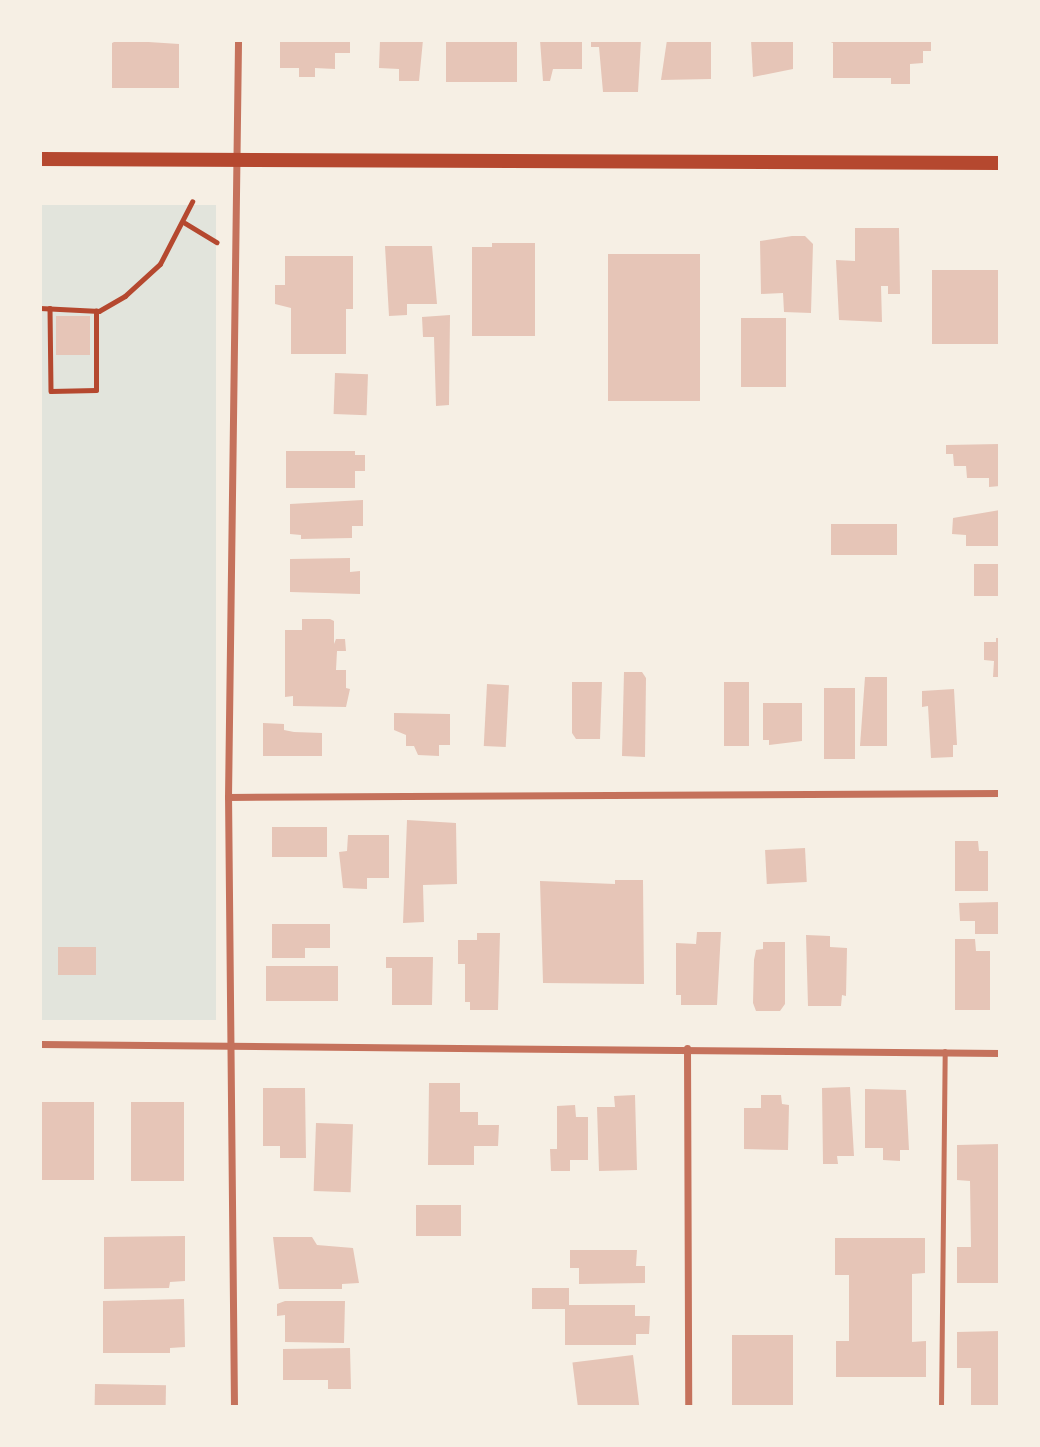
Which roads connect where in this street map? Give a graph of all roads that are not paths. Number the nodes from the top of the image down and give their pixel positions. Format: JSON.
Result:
{"nodes":[{"id":1,"x":237,"y":40,"type":"edge"},
{"id":2,"x":40,"y":159,"type":"edge"},
{"id":3,"x":237,"y":160,"type":"junction"},
{"id":4,"x":1000,"y":163,"type":"edge"},
{"id":5,"x":1000,"y":793,"type":"edge"},
{"id":6,"x":228,"y":797,"type":"junction"},
{"id":7,"x":40,"y":1044,"type":"edge"},
{"id":8,"x":233,"y":1046,"type":"junction"},
{"id":9,"x":687,"y":1048,"type":"junction"},
{"id":10,"x":946,"y":1051,"type":"junction"},
{"id":11,"x":1000,"y":1053,"type":"edge"},
{"id":12,"x":234,"y":1407,"type":"edge"},
{"id":13,"x":688,"y":1407,"type":"edge"},
{"id":14,"x":941,"y":1407,"type":"edge"}],
"edges":[{"from":1,"to":3,"type":"street"},
{"from":2,"to":3,"type":"main road"},
{"from":3,"to":4,"type":"main road"},
{"from":3,"to":6,"type":"street"},
{"from":5,"to":6,"type":"street"},
{"from":6,"to":8,"type":"street"},
{"from":7,"to":8,"type":"street"},
{"from":8,"to":9,"type":"street"},
{"from":8,"to":12,"type":"street"},
{"from":9,"to":10,"type":"street"},
{"from":9,"to":13,"type":"street"},
{"from":10,"to":11,"type":"street"},
{"from":10,"to":14,"type":"lane"}]}
